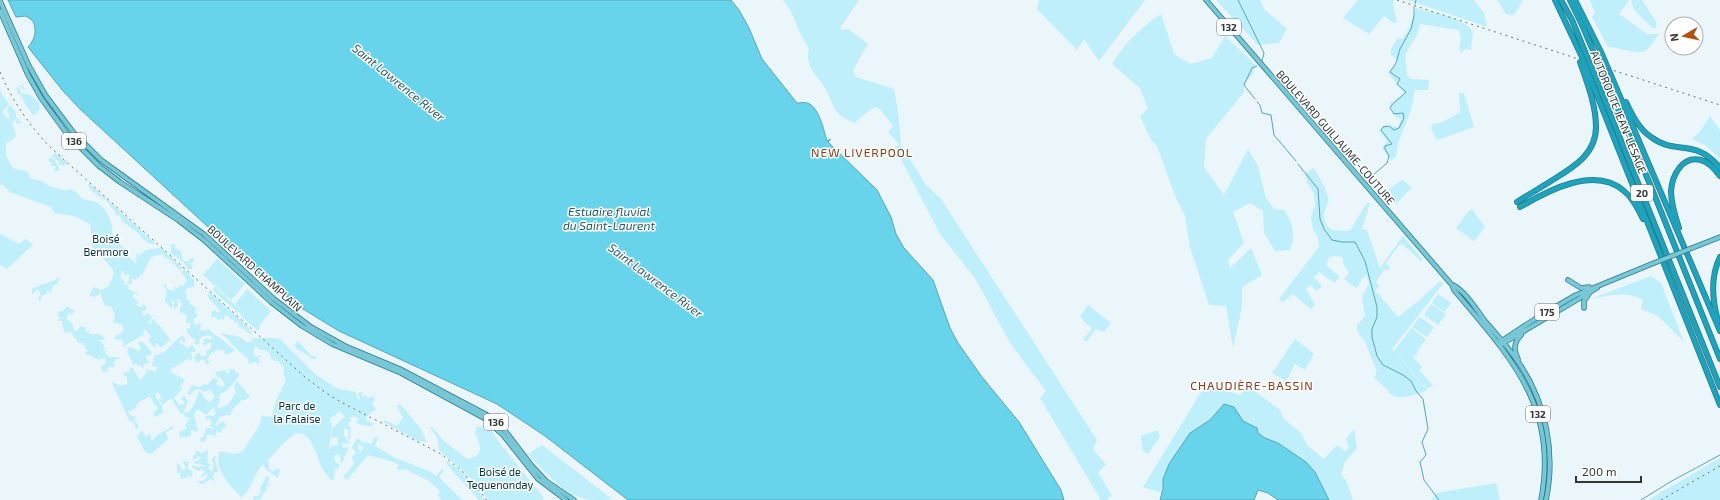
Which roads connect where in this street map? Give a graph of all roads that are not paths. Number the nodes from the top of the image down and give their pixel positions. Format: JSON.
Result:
{"nodes":[{"id":1,"x":1206,"y":0,"type":"edge"},
{"id":2,"x":1555,"y":0,"type":"edge"},
{"id":3,"x":1561,"y":0,"type":"edge"},
{"id":4,"x":1570,"y":0,"type":"edge"},
{"id":5,"x":1575,"y":0,"type":"edge"},
{"id":6,"x":0,"y":1,"type":"edge"},
{"id":7,"x":0,"y":11,"type":"edge"},
{"id":8,"x":1571,"y":33,"type":"junction"},
{"id":9,"x":1601,"y":52,"type":"junction"},
{"id":10,"x":1720,"y":168,"type":"edge"},
{"id":11,"x":1720,"y":176,"type":"edge"},
{"id":12,"x":1517,"y":202,"type":"dead end"},
{"id":13,"x":1520,"y":207,"type":"dead end"},
{"id":14,"x":1720,"y":237,"type":"edge"},
{"id":15,"x":1683,"y":245,"type":"junction"},
{"id":16,"x":1720,"y":257,"type":"edge"},
{"id":17,"x":1669,"y":279,"type":"junction"},
{"id":18,"x":1568,"y":280,"type":"dead end"},
{"id":19,"x":1606,"y":283,"type":"junction"},
{"id":20,"x":1600,"y":286,"type":"junction"},
{"id":21,"x":1594,"y":291,"type":"junction"},
{"id":22,"x":1698,"y":301,"type":"junction"},
{"id":23,"x":1584,"y":308,"type":"dead end"},
{"id":24,"x":1720,"y":326,"type":"edge"},
{"id":25,"x":1720,"y":331,"type":"edge"},
{"id":26,"x":1523,"y":332,"type":"junction"},
{"id":27,"x":1501,"y":343,"type":"junction"},
{"id":28,"x":1720,"y":350,"type":"edge"},
{"id":29,"x":1720,"y":359,"type":"edge"},
{"id":30,"x":1520,"y":364,"type":"junction"},
{"id":31,"x":1720,"y":387,"type":"edge"},
{"id":32,"x":1720,"y":405,"type":"edge"},
{"id":33,"x":566,"y":500,"type":"edge"},
{"id":34,"x":574,"y":500,"type":"edge"},
{"id":35,"x":1541,"y":500,"type":"edge"},
{"id":36,"x":1546,"y":500,"type":"edge"}],
"edges":[{"from":1,"to":27,"type":"main road","name":"BOULEVARD GUILLAUME-COUTURE","number":"132"},
{"from":2,"to":8,"type":"highway"},
{"from":3,"to":31,"type":"highway","name":"AUTOROUTE JEAN-LESAGE","number":"20"},
{"from":4,"to":22,"type":"highway","name":"AUTOROUTE JEAN-LESAGE","number":"20"},
{"from":5,"to":9,"type":"highway"},
{"from":6,"to":34,"type":"main road","name":"BOULEVARD CHAMPLAIN","number":"136"},
{"from":7,"to":33,"type":"main road","name":"BOULEVARD CHAMPLAIN","number":"136"},
{"from":8,"to":12,"type":"highway"},
{"from":8,"to":17,"type":"highway"},
{"from":9,"to":10,"type":"highway"},
{"from":9,"to":15,"type":"highway"},
{"from":11,"to":15,"type":"highway"},
{"from":13,"to":17,"type":"highway"},
{"from":14,"to":19,"type":"main road","number":"175","bridge":true},
{"from":15,"to":25,"type":"highway"},
{"from":16,"to":24,"type":"highway"},
{"from":17,"to":32,"type":"highway"},
{"from":18,"to":19,"type":"main road"},
{"from":19,"to":20,"type":"main road","number":"175"},
{"from":20,"to":21,"type":"main road","number":"175"},
{"from":20,"to":27,"type":"main road","number":"175"},
{"from":21,"to":23,"type":"main road"},
{"from":21,"to":26,"type":"main road","number":"175"},
{"from":22,"to":28,"type":"highway"},
{"from":22,"to":29,"type":"highway","name":"AUTOROUTE JEAN-LESAGE","number":"20"},
{"from":26,"to":27,"type":"main road","number":"175"},
{"from":26,"to":30,"type":"main road"},
{"from":27,"to":30,"type":"main road","name":"BOULEVARD GUILLAUME-COUTURE","number":"132"},
{"from":27,"to":35,"type":"main road","name":"BOULEVARD GUILLAUME-COUTURE","number":"132"},
{"from":30,"to":36,"type":"main road","name":"BOULEVARD GUILLAUME-COUTURE","number":"132"}]}
